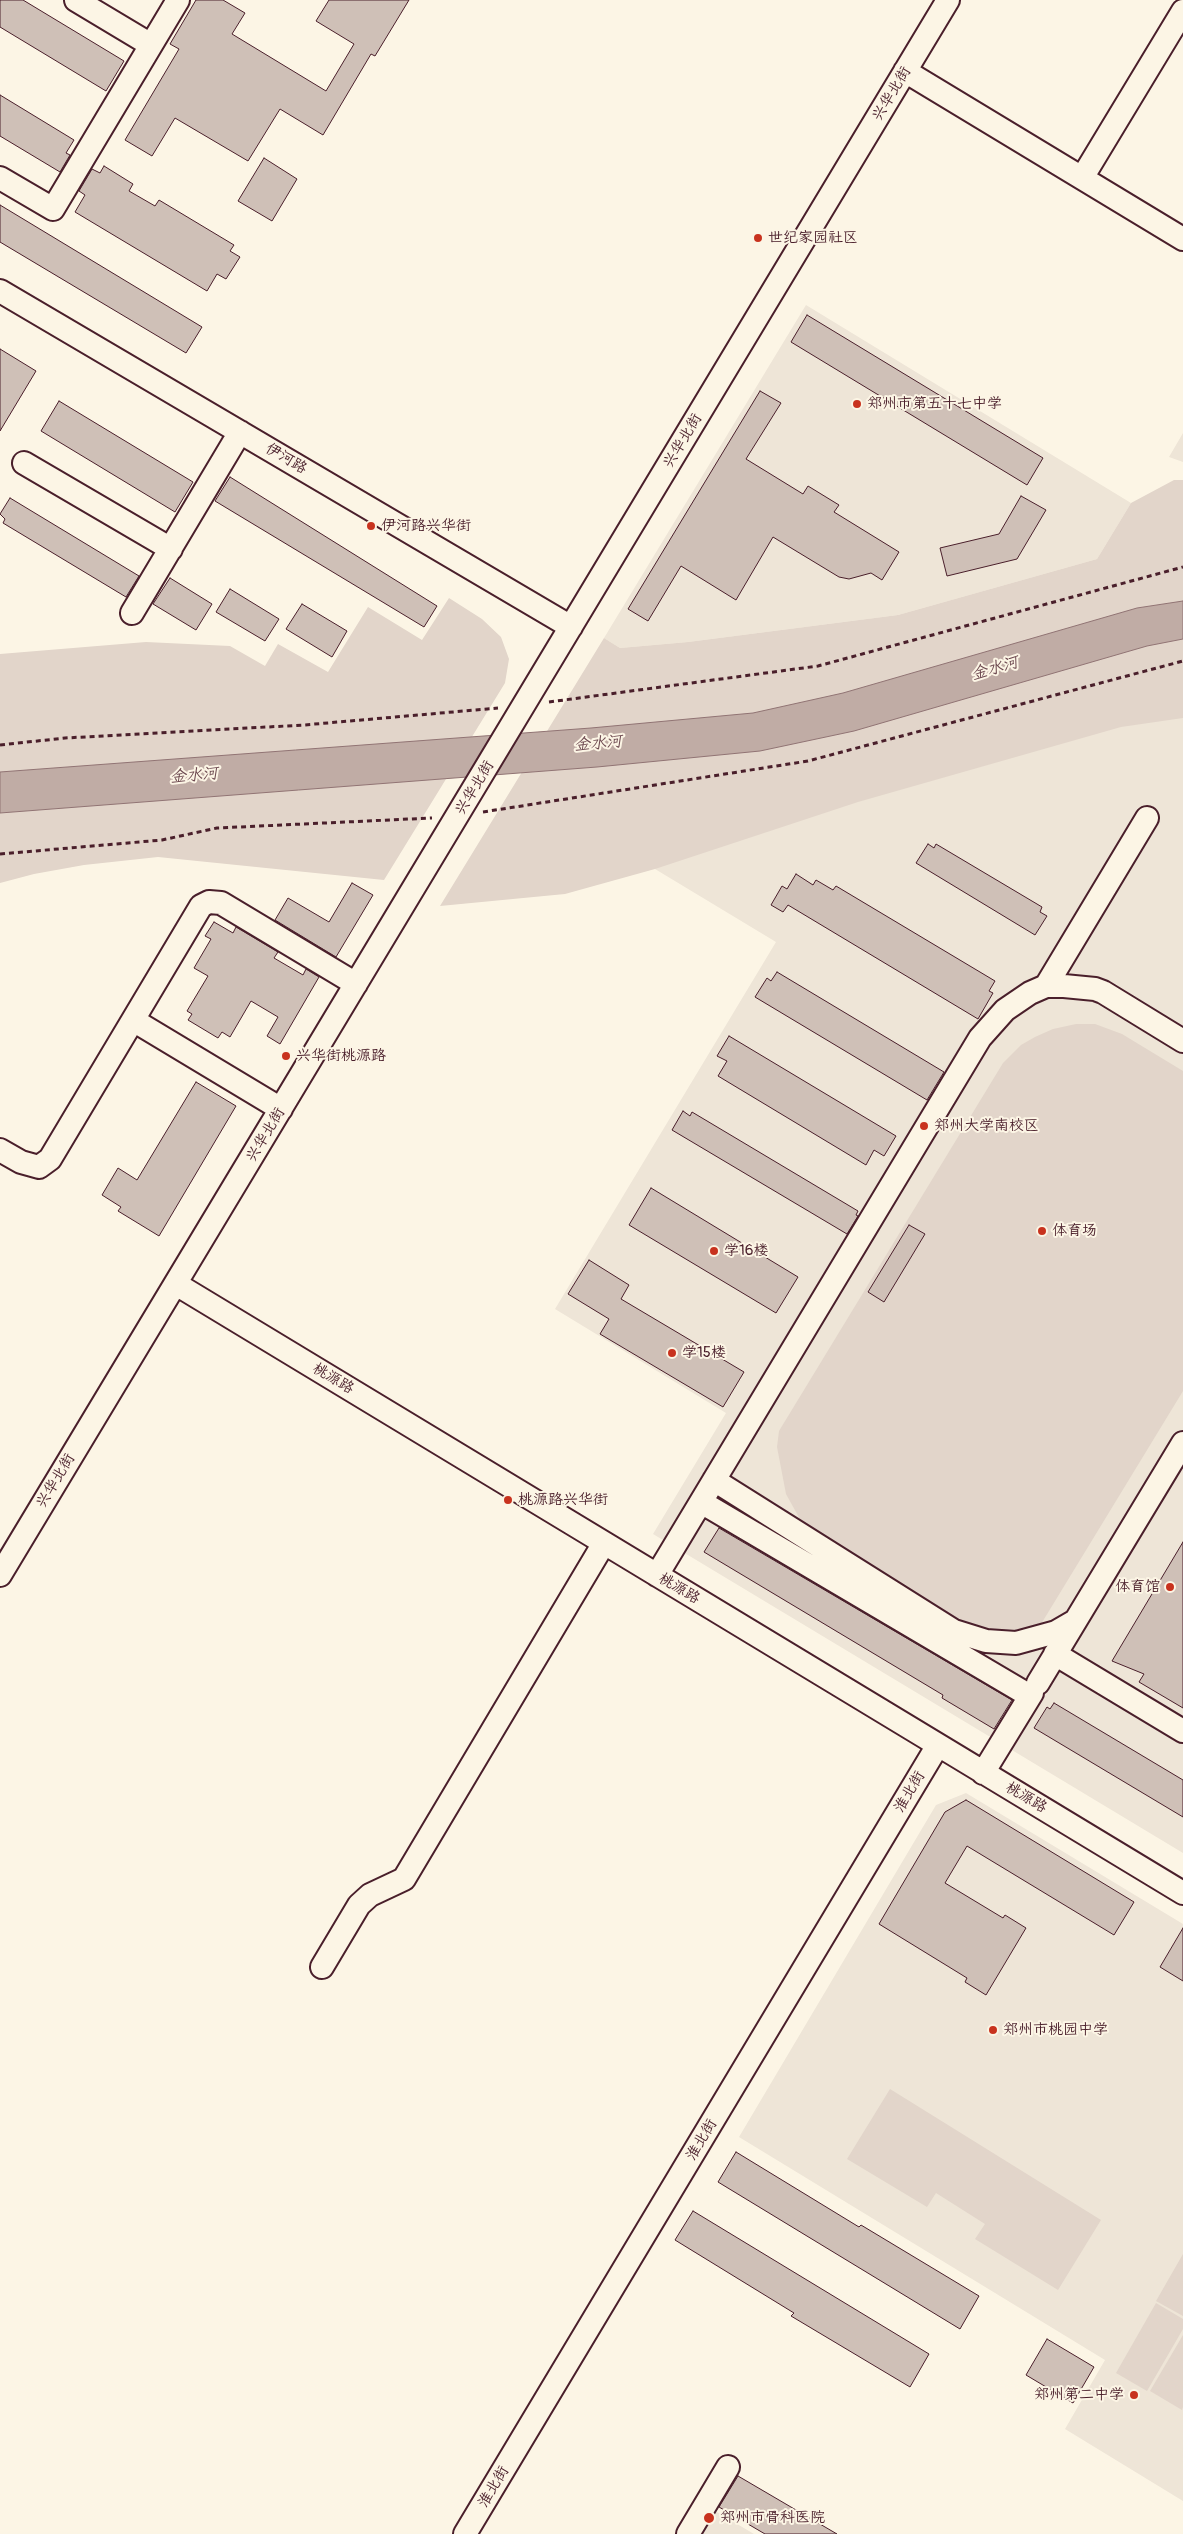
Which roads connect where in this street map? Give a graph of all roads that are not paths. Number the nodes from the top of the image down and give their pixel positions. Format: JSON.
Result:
{"nodes":[{"id":1,"x":76,"y":0,"type":"edge"},
{"id":2,"x":178,"y":0,"type":"edge"},
{"id":3,"x":948,"y":0,"type":"edge"},
{"id":4,"x":1183,"y":11,"type":"edge"},
{"id":5,"x":151,"y":45,"type":"junction"},
{"id":6,"x":905,"y":71,"type":"junction"},
{"id":7,"x":0,"y":178,"type":"edge"},
{"id":8,"x":1082,"y":178,"type":"junction"},
{"id":9,"x":1183,"y":239,"type":"edge"},
{"id":10,"x":0,"y":290,"type":"edge"},
{"id":11,"x":240,"y":432,"type":"junction"},
{"id":12,"x":24,"y":463,"type":"dead end"},
{"id":13,"x":170,"y":549,"type":"junction"},
{"id":14,"x":132,"y":613,"type":"dead end"},
{"id":15,"x":571,"y":627,"type":"junction"},
{"id":16,"x":1147,"y":818,"type":"dead end"},
{"id":17,"x":356,"y":984,"type":"junction"},
{"id":18,"x":1046,"y":986,"type":"junction"},
{"id":19,"x":133,"y":1020,"type":"junction"},
{"id":20,"x":1183,"y":1041,"type":"edge"},
{"id":21,"x":281,"y":1109,"type":"junction"},
{"id":22,"x":0,"y":1150,"type":"edge"},
{"id":23,"x":176,"y":1284,"type":"junction"},
{"id":24,"x":1183,"y":1443,"type":"edge"},
{"id":25,"x":714,"y":1480,"type":"junction"},
{"id":26,"x":701,"y":1502,"type":"junction"},
{"id":27,"x":604,"y":1543,"type":"junction"},
{"id":28,"x":0,"y":1575,"type":"edge"},
{"id":29,"x":657,"y":1575,"type":"junction"},
{"id":30,"x":1075,"y":1621,"type":"junction"},
{"id":31,"x":1055,"y":1654,"type":"junction"},
{"id":32,"x":1033,"y":1691,"type":"junction"},
{"id":33,"x":1183,"y":1731,"type":"edge"},
{"id":34,"x":938,"y":1745,"type":"junction"},
{"id":35,"x":983,"y":1772,"type":"junction"},
{"id":36,"x":1183,"y":1894,"type":"edge"},
{"id":37,"x":322,"y":1967,"type":"dead end"},
{"id":38,"x":728,"y":2467,"type":"dead end"},
{"id":39,"x":465,"y":2534,"type":"edge"},
{"id":40,"x":688,"y":2534,"type":"edge"}],
"edges":[{"from":1,"to":5,"type":"street"},
{"from":2,"to":5,"type":"street"},
{"from":3,"to":6,"type":"street","name":"兴华北街"},
{"from":4,"to":8,"type":"street"},
{"from":5,"to":7,"type":"street"},
{"from":6,"to":8,"type":"street"},
{"from":6,"to":15,"type":"street","name":"兴华北街"},
{"from":8,"to":9,"type":"street"},
{"from":10,"to":11,"type":"street","name":"伊河路"},
{"from":11,"to":13,"type":"street"},
{"from":11,"to":15,"type":"street","name":"伊河路"},
{"from":12,"to":13,"type":"street"},
{"from":13,"to":14,"type":"street"},
{"from":15,"to":17,"type":"street","name":"兴华北街"},
{"from":16,"to":18,"type":"street"},
{"from":17,"to":19,"type":"street"},
{"from":17,"to":21,"type":"street","name":"兴华北街"},
{"from":18,"to":20,"type":"street"},
{"from":18,"to":25,"type":"street"},
{"from":19,"to":21,"type":"street"},
{"from":19,"to":22,"type":"street"},
{"from":21,"to":23,"type":"street","name":"兴华北街"},
{"from":23,"to":27,"type":"street","name":"桃源路"},
{"from":23,"to":28,"type":"street","name":"兴华北街"},
{"from":24,"to":30,"type":"street"},
{"from":25,"to":26,"type":"street"},
{"from":25,"to":30,"type":"street"},
{"from":26,"to":29,"type":"street"},
{"from":26,"to":32,"type":"street"},
{"from":27,"to":29,"type":"street","name":"桃源路"},
{"from":27,"to":37,"type":"street"},
{"from":29,"to":34,"type":"street","name":"桃源路"},
{"from":30,"to":31,"type":"street"},
{"from":31,"to":32,"type":"street"},
{"from":31,"to":33,"type":"street"},
{"from":32,"to":35,"type":"street"},
{"from":34,"to":35,"type":"street","name":"桃源路"},
{"from":34,"to":39,"type":"street","name":"淮北街"},
{"from":35,"to":36,"type":"street","name":"桃源路"},
{"from":38,"to":40,"type":"street"}]}
